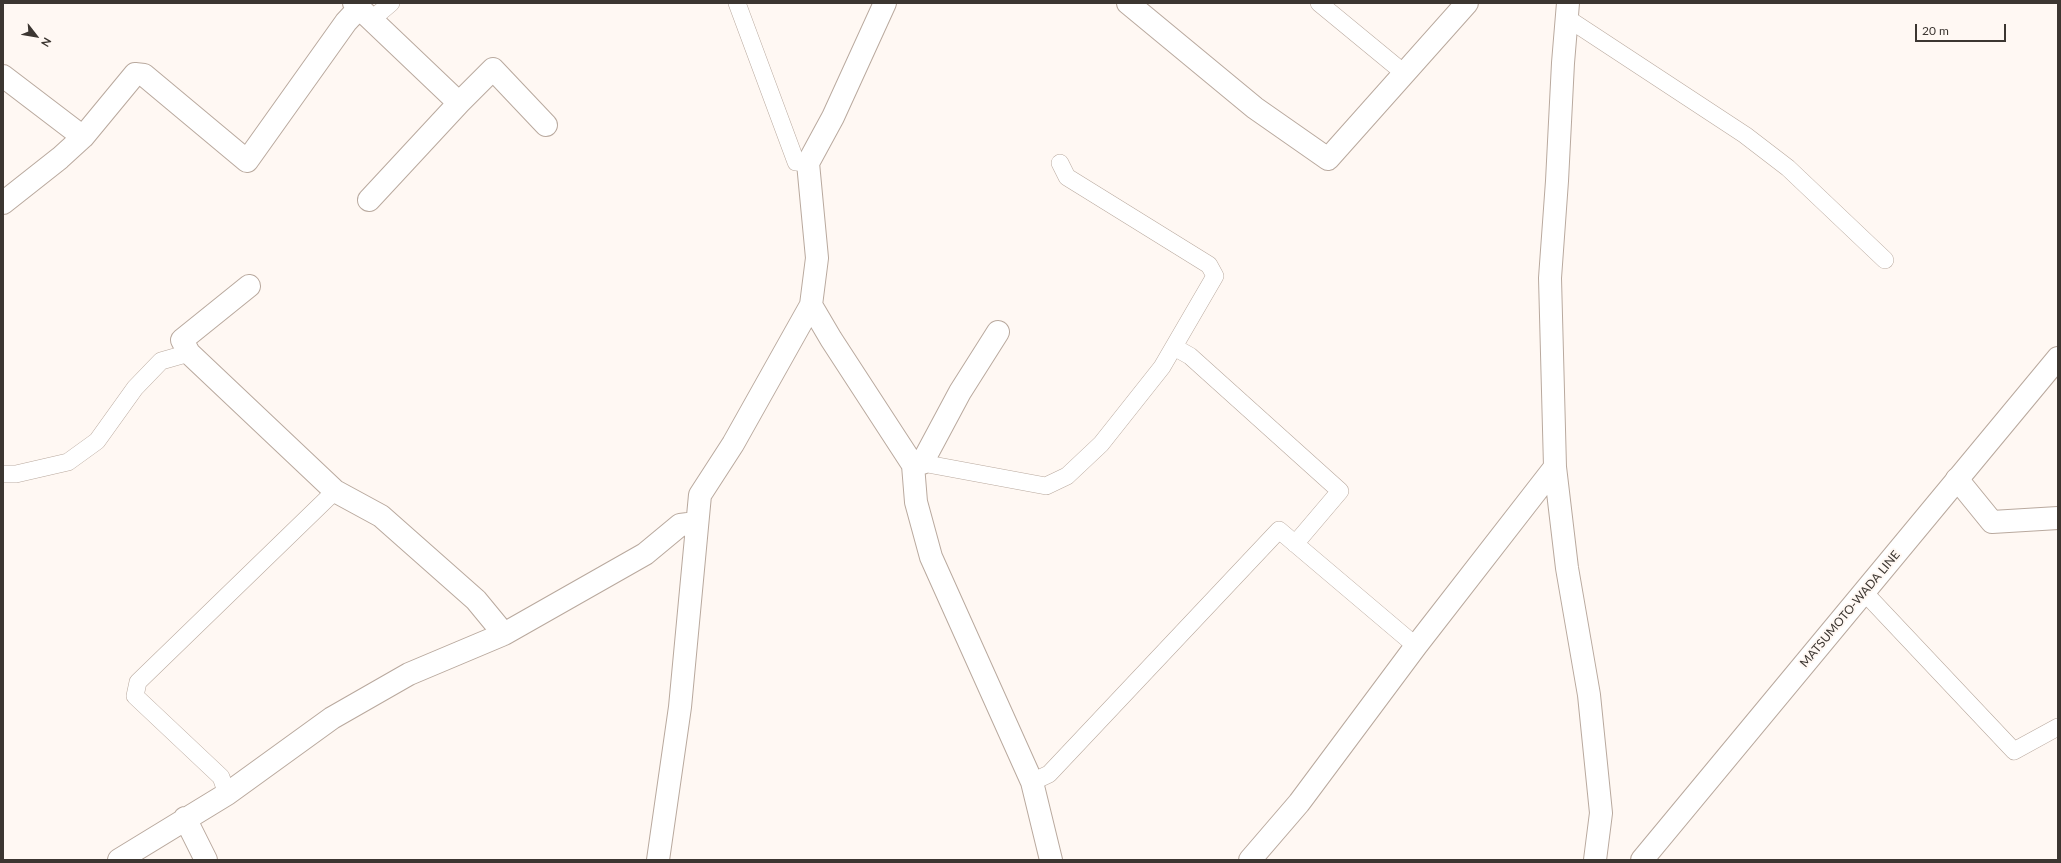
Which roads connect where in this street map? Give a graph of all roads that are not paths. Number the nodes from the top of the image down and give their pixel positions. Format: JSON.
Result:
{"nodes":[{"id":1,"x":391,"y":3,"type":"edge"},
{"id":2,"x":737,"y":3,"type":"edge"},
{"id":3,"x":885,"y":3,"type":"edge"},
{"id":4,"x":1128,"y":3,"type":"edge"},
{"id":5,"x":1319,"y":3,"type":"edge"},
{"id":6,"x":1467,"y":3,"type":"edge"},
{"id":7,"x":361,"y":10,"type":"edge"},
{"id":8,"x":1568,"y":11,"type":"edge"},
{"id":9,"x":1404,"y":73,"type":"junction"},
{"id":10,"x":3,"y":76,"type":"edge"},
{"id":11,"x":459,"y":103,"type":"junction"},
{"id":12,"x":546,"y":126,"type":"dead end"},
{"id":13,"x":83,"y":136,"type":"junction"},
{"id":14,"x":808,"y":163,"type":"junction"},
{"id":15,"x":1060,"y":163,"type":"dead end"},
{"id":16,"x":369,"y":200,"type":"dead end"},
{"id":17,"x":3,"y":203,"type":"edge"},
{"id":18,"x":1885,"y":260,"type":"dead end"},
{"id":19,"x":250,"y":286,"type":"dead end"},
{"id":20,"x":811,"y":305,"type":"junction"},
{"id":21,"x":998,"y":332,"type":"dead end"},
{"id":22,"x":1174,"y":347,"type":"junction"},
{"id":23,"x":189,"y":353,"type":"junction"},
{"id":24,"x":2058,"y":358,"type":"edge"},
{"id":25,"x":918,"y":464,"type":"junction"},
{"id":26,"x":1555,"y":466,"type":"junction"},
{"id":27,"x":3,"y":474,"type":"edge"},
{"id":28,"x":1957,"y":479,"type":"junction"},
{"id":29,"x":335,"y":491,"type":"junction"},
{"id":30,"x":2058,"y":518,"type":"edge"},
{"id":31,"x":696,"y":523,"type":"junction"},
{"id":32,"x":1295,"y":544,"type":"junction"},
{"id":33,"x":1864,"y":592,"type":"junction"},
{"id":34,"x":504,"y":634,"type":"junction"},
{"id":35,"x":1416,"y":646,"type":"junction"},
{"id":36,"x":2058,"y":727,"type":"edge"},
{"id":37,"x":1032,"y":782,"type":"junction"},
{"id":38,"x":227,"y":794,"type":"junction"},
{"id":39,"x":185,"y":818,"type":"junction"},
{"id":40,"x":119,"y":860,"type":"edge"},
{"id":41,"x":206,"y":860,"type":"edge"},
{"id":42,"x":658,"y":860,"type":"edge"},
{"id":43,"x":1051,"y":860,"type":"edge"},
{"id":44,"x":1250,"y":860,"type":"edge"},
{"id":45,"x":1595,"y":860,"type":"edge"},
{"id":46,"x":1642,"y":860,"type":"edge"}],
"edges":[{"from":1,"to":7,"type":"lane"},
{"from":2,"to":14,"type":"lane"},
{"from":3,"to":14,"type":"street"},
{"from":4,"to":9,"type":"street"},
{"from":5,"to":9,"type":"lane"},
{"from":6,"to":9,"type":"street"},
{"from":7,"to":11,"type":"street"},
{"from":7,"to":13,"type":"street"},
{"from":8,"to":18,"type":"lane"},
{"from":8,"to":26,"type":"street"},
{"from":10,"to":13,"type":"street"},
{"from":11,"to":12,"type":"street"},
{"from":11,"to":16,"type":"street"},
{"from":13,"to":17,"type":"street"},
{"from":14,"to":20,"type":"street"},
{"from":15,"to":22,"type":"lane"},
{"from":19,"to":23,"type":"street"},
{"from":20,"to":25,"type":"street"},
{"from":20,"to":31,"type":"street"},
{"from":21,"to":25,"type":"street"},
{"from":22,"to":25,"type":"lane"},
{"from":22,"to":32,"type":"lane"},
{"from":23,"to":27,"type":"lane"},
{"from":23,"to":29,"type":"street"},
{"from":24,"to":28,"type":"street","name":"MATSUMOTO-WADA LINE"},
{"from":25,"to":37,"type":"street"},
{"from":26,"to":35,"type":"street"},
{"from":26,"to":45,"type":"street"},
{"from":28,"to":30,"type":"street"},
{"from":28,"to":33,"type":"street","name":"MATSUMOTO-WADA LINE"},
{"from":29,"to":34,"type":"street"},
{"from":29,"to":38,"type":"lane"},
{"from":31,"to":34,"type":"street"},
{"from":31,"to":42,"type":"street"},
{"from":32,"to":35,"type":"lane"},
{"from":32,"to":37,"type":"lane"},
{"from":33,"to":36,"type":"lane"},
{"from":33,"to":46,"type":"street","name":"MATSUMOTO-WADA LINE"},
{"from":34,"to":38,"type":"street"},
{"from":35,"to":44,"type":"street"},
{"from":37,"to":43,"type":"street"},
{"from":38,"to":39,"type":"street"},
{"from":39,"to":40,"type":"street"},
{"from":39,"to":41,"type":"street"}]}
